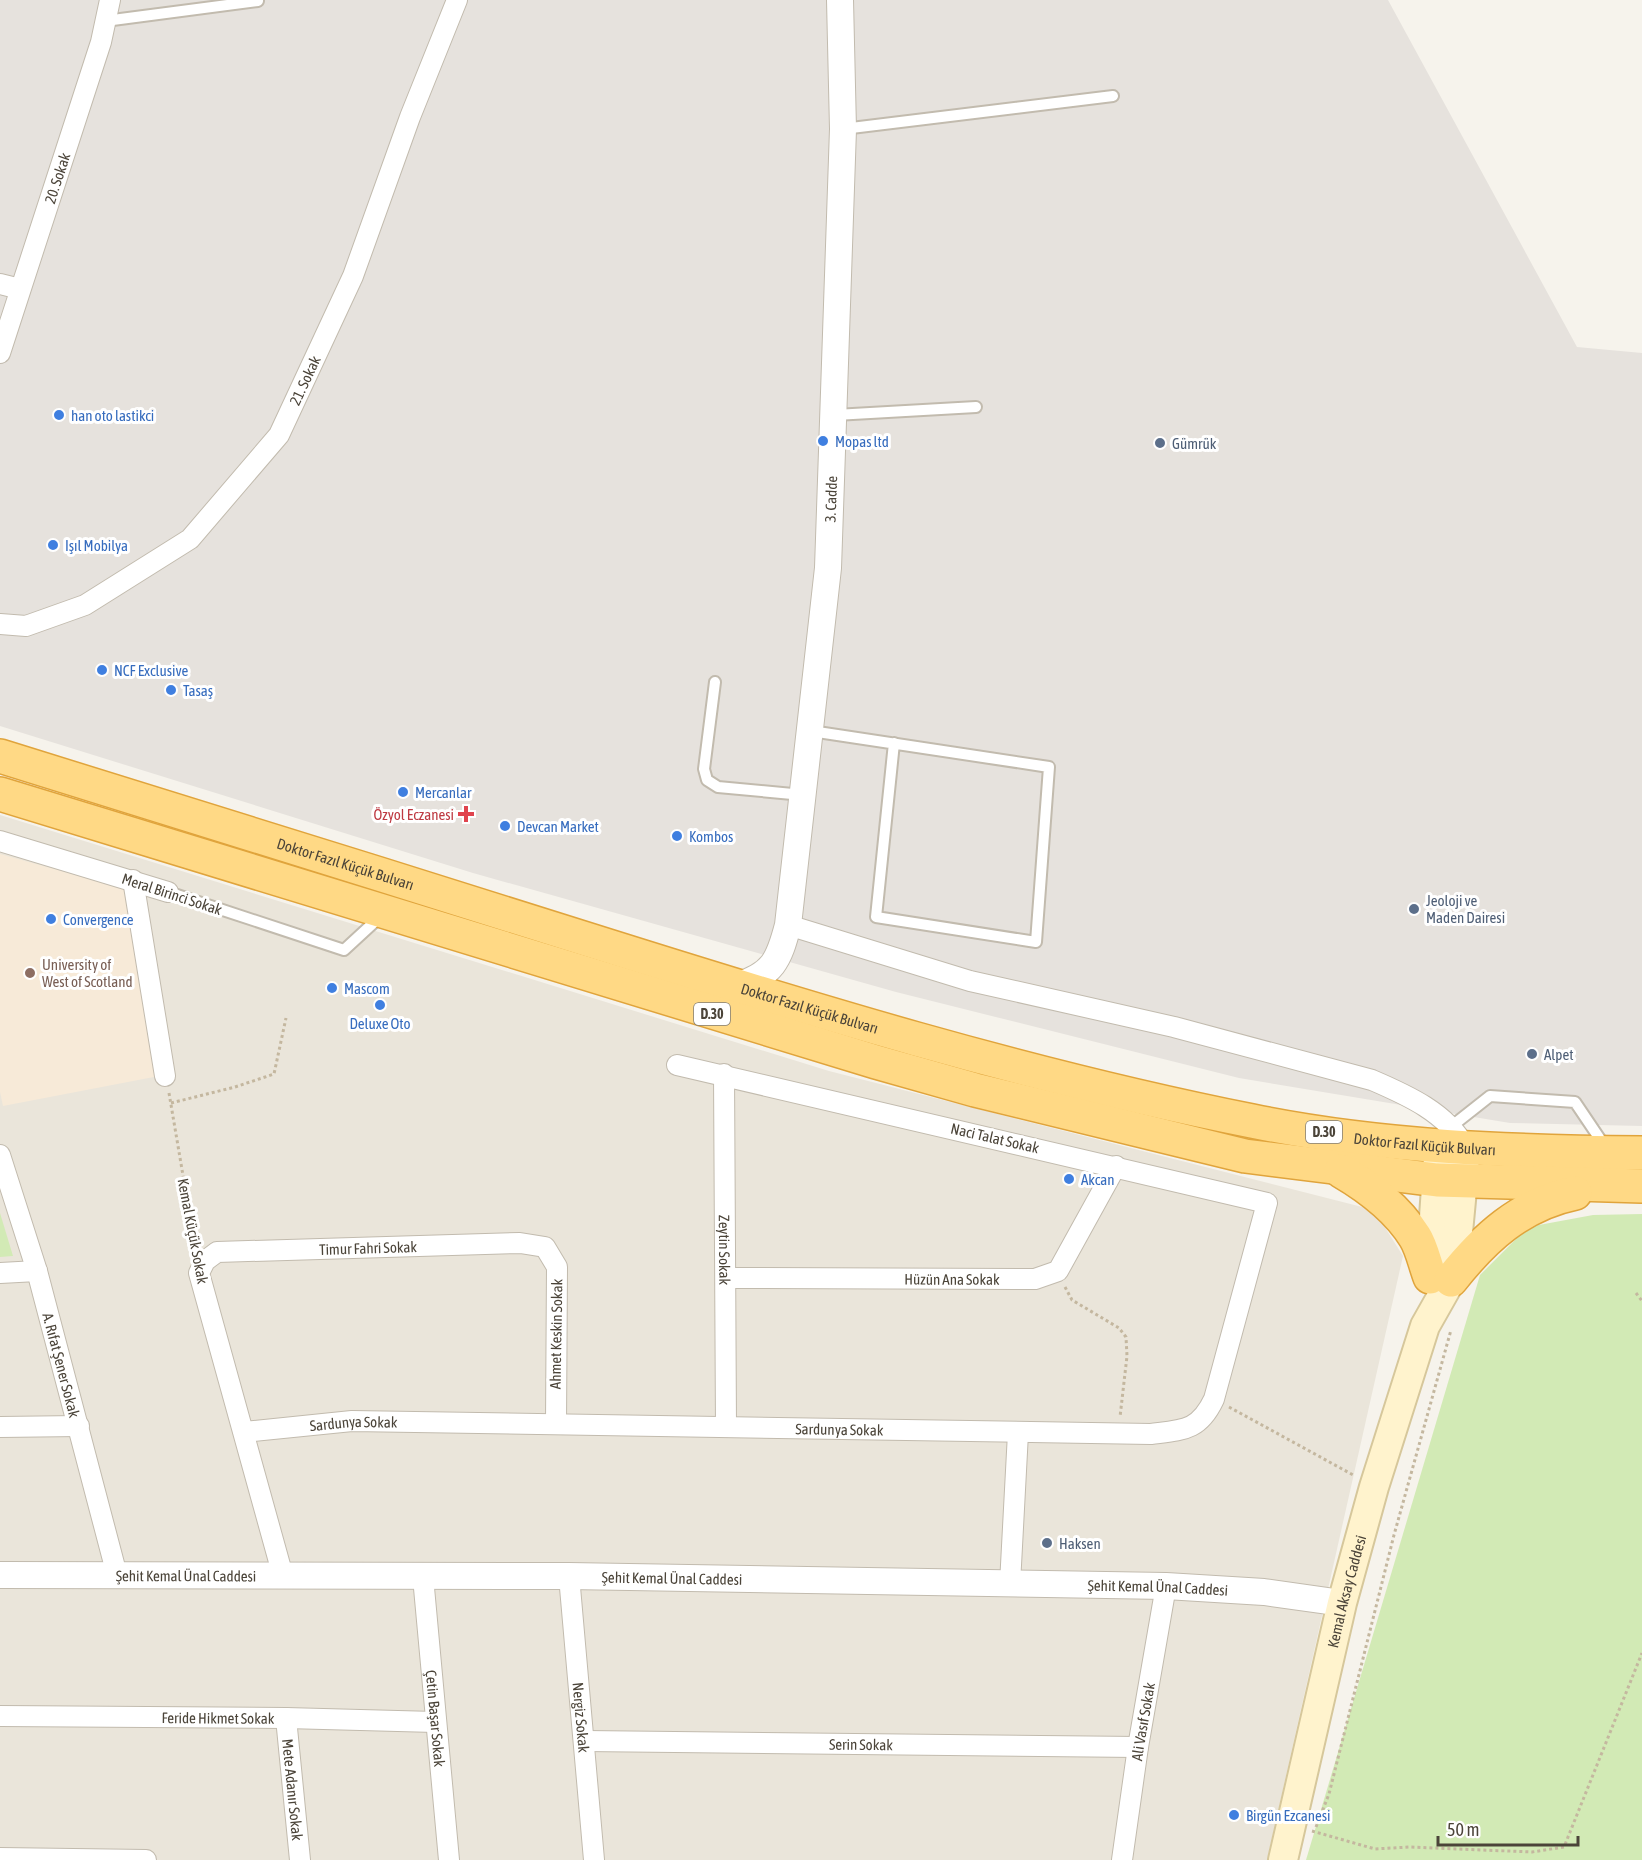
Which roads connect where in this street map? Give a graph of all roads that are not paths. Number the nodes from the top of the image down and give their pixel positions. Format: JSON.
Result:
{"nodes":[{"id":1,"x":110,"y":0,"type":"edge"},
{"id":2,"x":457,"y":0,"type":"edge"},
{"id":3,"x":840,"y":0,"type":"edge"},
{"id":4,"x":258,"y":1,"type":"edge"},
{"id":5,"x":105,"y":21,"type":"junction"},
{"id":6,"x":1113,"y":96,"type":"dead end"},
{"id":7,"x":843,"y":129,"type":"junction"},
{"id":8,"x":0,"y":284,"type":"edge"},
{"id":9,"x":20,"y":289,"type":"junction"},
{"id":10,"x":0,"y":353,"type":"edge"},
{"id":11,"x":976,"y":407,"type":"dead end"},
{"id":12,"x":836,"y":415,"type":"junction"},
{"id":13,"x":0,"y":624,"type":"edge"},
{"id":14,"x":715,"y":682,"type":"dead end"},
{"id":15,"x":811,"y":731,"type":"junction"},
{"id":16,"x":894,"y":743,"type":"junction"},
{"id":17,"x":0,"y":756,"type":"edge"},
{"id":18,"x":0,"y":794,"type":"edge"},
{"id":19,"x":804,"y":795,"type":"junction"},
{"id":20,"x":0,"y":841,"type":"edge"},
{"id":21,"x":133,"y":880,"type":"junction"},
{"id":22,"x":168,"y":892,"type":"joint"},
{"id":23,"x":384,"y":914,"type":"junction"},
{"id":24,"x":788,"y":925,"type":"junction"},
{"id":25,"x":780,"y":957,"type":"junction"},
{"id":26,"x":736,"y":986,"type":"junction"},
{"id":27,"x":821,"y":1011,"type":"junction"},
{"id":28,"x":677,"y":1065,"type":"dead end"},
{"id":29,"x":724,"y":1074,"type":"junction"},
{"id":30,"x":165,"y":1076,"type":"road end"},
{"id":31,"x":1452,"y":1139,"type":"junction"},
{"id":32,"x":1609,"y":1153,"type":"junction"},
{"id":33,"x":1642,"y":1153,"type":"edge"},
{"id":34,"x":0,"y":1155,"type":"edge"},
{"id":35,"x":1116,"y":1166,"type":"junction"},
{"id":36,"x":1337,"y":1169,"type":"junction"},
{"id":37,"x":1450,"y":1181,"type":"junction"},
{"id":38,"x":1609,"y":1186,"type":"junction"},
{"id":39,"x":1642,"y":1186,"type":"edge"},
{"id":40,"x":1267,"y":1203,"type":"joint"},
{"id":41,"x":545,"y":1247,"type":"joint"},
{"id":42,"x":37,"y":1271,"type":"junction"},
{"id":43,"x":0,"y":1273,"type":"edge"},
{"id":44,"x":199,"y":1274,"type":"joint"},
{"id":45,"x":726,"y":1278,"type":"junction"},
{"id":46,"x":1440,"y":1278,"type":"junction"},
{"id":47,"x":555,"y":1424,"type":"junction"},
{"id":48,"x":726,"y":1425,"type":"junction"},
{"id":49,"x":0,"y":1426,"type":"edge"},
{"id":50,"x":79,"y":1426,"type":"junction"},
{"id":51,"x":244,"y":1432,"type":"junction"},
{"id":52,"x":1018,"y":1433,"type":"junction"},
{"id":53,"x":0,"y":1575,"type":"edge"},
{"id":54,"x":117,"y":1575,"type":"junction"},
{"id":55,"x":283,"y":1576,"type":"junction"},
{"id":56,"x":569,"y":1576,"type":"junction"},
{"id":57,"x":423,"y":1577,"type":"junction"},
{"id":58,"x":1010,"y":1584,"type":"junction"},
{"id":59,"x":1166,"y":1586,"type":"junction"},
{"id":60,"x":1342,"y":1603,"type":"junction"},
{"id":61,"x":0,"y":1716,"type":"edge"},
{"id":62,"x":286,"y":1718,"type":"junction"},
{"id":63,"x":435,"y":1722,"type":"junction"},
{"id":64,"x":585,"y":1741,"type":"junction"},
{"id":65,"x":1138,"y":1747,"type":"junction"},
{"id":66,"x":0,"y":1858,"type":"edge"},
{"id":67,"x":146,"y":1860,"type":"edge"},
{"id":68,"x":300,"y":1860,"type":"edge"},
{"id":69,"x":449,"y":1860,"type":"edge"},
{"id":70,"x":594,"y":1860,"type":"edge"},
{"id":71,"x":1122,"y":1860,"type":"edge"},
{"id":72,"x":1283,"y":1860,"type":"edge"}],
"edges":[{"from":1,"to":5,"type":"street","name":"20. Sokak"},
{"from":2,"to":13,"type":"street","name":"21. Sokak"},
{"from":3,"to":7,"type":"street","name":"3. Cadde"},
{"from":4,"to":5,"type":"lane"},
{"from":5,"to":9,"type":"street","name":"20. Sokak"},
{"from":6,"to":7,"type":"lane"},
{"from":7,"to":12,"type":"street","name":"3. Cadde"},
{"from":8,"to":9,"type":"street"},
{"from":9,"to":10,"type":"street","name":"20. Sokak"},
{"from":11,"to":12,"type":"lane"},
{"from":12,"to":15,"type":"street","name":"3. Cadde"},
{"from":14,"to":19,"type":"lane"},
{"from":15,"to":16,"type":"lane"},
{"from":15,"to":19,"type":"street","name":"3. Cadde"},
{"from":16,"to":16,"type":"lane"},
{"from":17,"to":26,"type":"highway","name":"Doktor Fazıl Küçük Bulvarı","number":"D.30"},
{"from":18,"to":23,"type":"highway","number":"D.30"},
{"from":19,"to":24,"type":"street","name":"3. Cadde"},
{"from":20,"to":21,"type":"street","name":"Meral Birinci Sokak"},
{"from":21,"to":22,"type":"street","name":"Meral Birinci Sokak"},
{"from":21,"to":30,"type":"street"},
{"from":22,"to":23,"type":"lane","name":"Meral Birinci Sokak"},
{"from":23,"to":36,"type":"highway","number":"D.30"},
{"from":24,"to":25,"type":"street","name":"3. Cadde"},
{"from":24,"to":31,"type":"street"},
{"from":25,"to":26,"type":"street"},
{"from":25,"to":27,"type":"street"},
{"from":26,"to":27,"type":"highway","name":"Doktor Fazıl Küçük Bulvarı","number":"D.30"},
{"from":27,"to":31,"type":"highway","name":"Doktor Fazıl Küçük Bulvarı","number":"D.30"},
{"from":28,"to":29,"type":"street"},
{"from":29,"to":35,"type":"street","name":"Naci Talat Sokak"},
{"from":29,"to":45,"type":"street","name":"Zeytin Sokak"},
{"from":31,"to":32,"type":"highway","name":"Doktor Fazıl Küçük Bulvarı","number":"D.30"},
{"from":31,"to":32,"type":"lane"},
{"from":31,"to":37,"type":"main road","name":"Kemal Aksay Caddesi"},
{"from":32,"to":33,"type":"highway","name":"Doktor Fazıl Küçük Bulvarı","number":"D.30"},
{"from":34,"to":42,"type":"street","name":"A. Rıfat Şener Sokak"},
{"from":35,"to":40,"type":"street","name":"Naci Talat Sokak"},
{"from":35,"to":45,"type":"street","name":"Hüzün Ana Sokak"},
{"from":36,"to":37,"type":"highway","number":"D.30"},
{"from":36,"to":46,"type":"highway"},
{"from":37,"to":38,"type":"highway","number":"D.30"},
{"from":37,"to":46,"type":"main road","name":"Kemal Aksay Caddesi"},
{"from":38,"to":39,"type":"highway","number":"D.30"},
{"from":38,"to":46,"type":"highway"},
{"from":40,"to":52,"type":"street","name":"Sardunya Sokak"},
{"from":41,"to":44,"type":"street","name":"Timur Fahri Sokak"},
{"from":41,"to":47,"type":"street","name":"Ahmet Keskin Sokak"},
{"from":42,"to":43,"type":"street"},
{"from":42,"to":50,"type":"street","name":"A. Rıfat Şener Sokak"},
{"from":44,"to":51,"type":"street","name":"Kemal Küçük Sokak"},
{"from":45,"to":48,"type":"street","name":"Zeytin Sokak"},
{"from":46,"to":60,"type":"main road","name":"Kemal Aksay Caddesi"},
{"from":47,"to":48,"type":"street","name":"Sardunya Sokak"},
{"from":47,"to":51,"type":"street","name":"Sardunya Sokak"},
{"from":48,"to":52,"type":"street","name":"Sardunya Sokak"},
{"from":49,"to":50,"type":"street"},
{"from":50,"to":54,"type":"street","name":"A. Rıfat Şener Sokak"},
{"from":51,"to":55,"type":"street","name":"Kemal Küçük Sokak"},
{"from":52,"to":58,"type":"street"},
{"from":53,"to":54,"type":"street","name":"Şehit Kemal Ünal Caddesi"},
{"from":54,"to":55,"type":"street","name":"Şehit Kemal Ünal Caddesi"},
{"from":55,"to":57,"type":"street","name":"Şehit Kemal Ünal Caddesi"},
{"from":56,"to":57,"type":"street","name":"Şehit Kemal Ünal Caddesi"},
{"from":56,"to":58,"type":"street","name":"Şehit Kemal Ünal Caddesi"},
{"from":56,"to":64,"type":"street","name":"Nergiz Sokak"},
{"from":57,"to":63,"type":"street","name":"Çetin Başar Sokak"},
{"from":58,"to":59,"type":"street","name":"Şehit Kemal Ünal Caddesi"},
{"from":59,"to":60,"type":"street","name":"Şehit Kemal Ünal Caddesi"},
{"from":59,"to":65,"type":"street","name":"Ali Vasıf Sokak"},
{"from":60,"to":72,"type":"main road","name":"Kemal Aksay Caddesi"},
{"from":61,"to":62,"type":"street","name":"Feride Hikmet Sokak"},
{"from":62,"to":63,"type":"street","name":"Feride Hikmet Sokak"},
{"from":62,"to":68,"type":"street","name":"Mete Adanır Sokak"},
{"from":63,"to":69,"type":"street","name":"Çetin Başar Sokak"},
{"from":64,"to":65,"type":"street","name":"Serin Sokak"},
{"from":64,"to":70,"type":"street","name":"Nergiz Sokak"},
{"from":65,"to":71,"type":"street","name":"Ali Vasıf Sokak"},
{"from":66,"to":67,"type":"street"}]}
